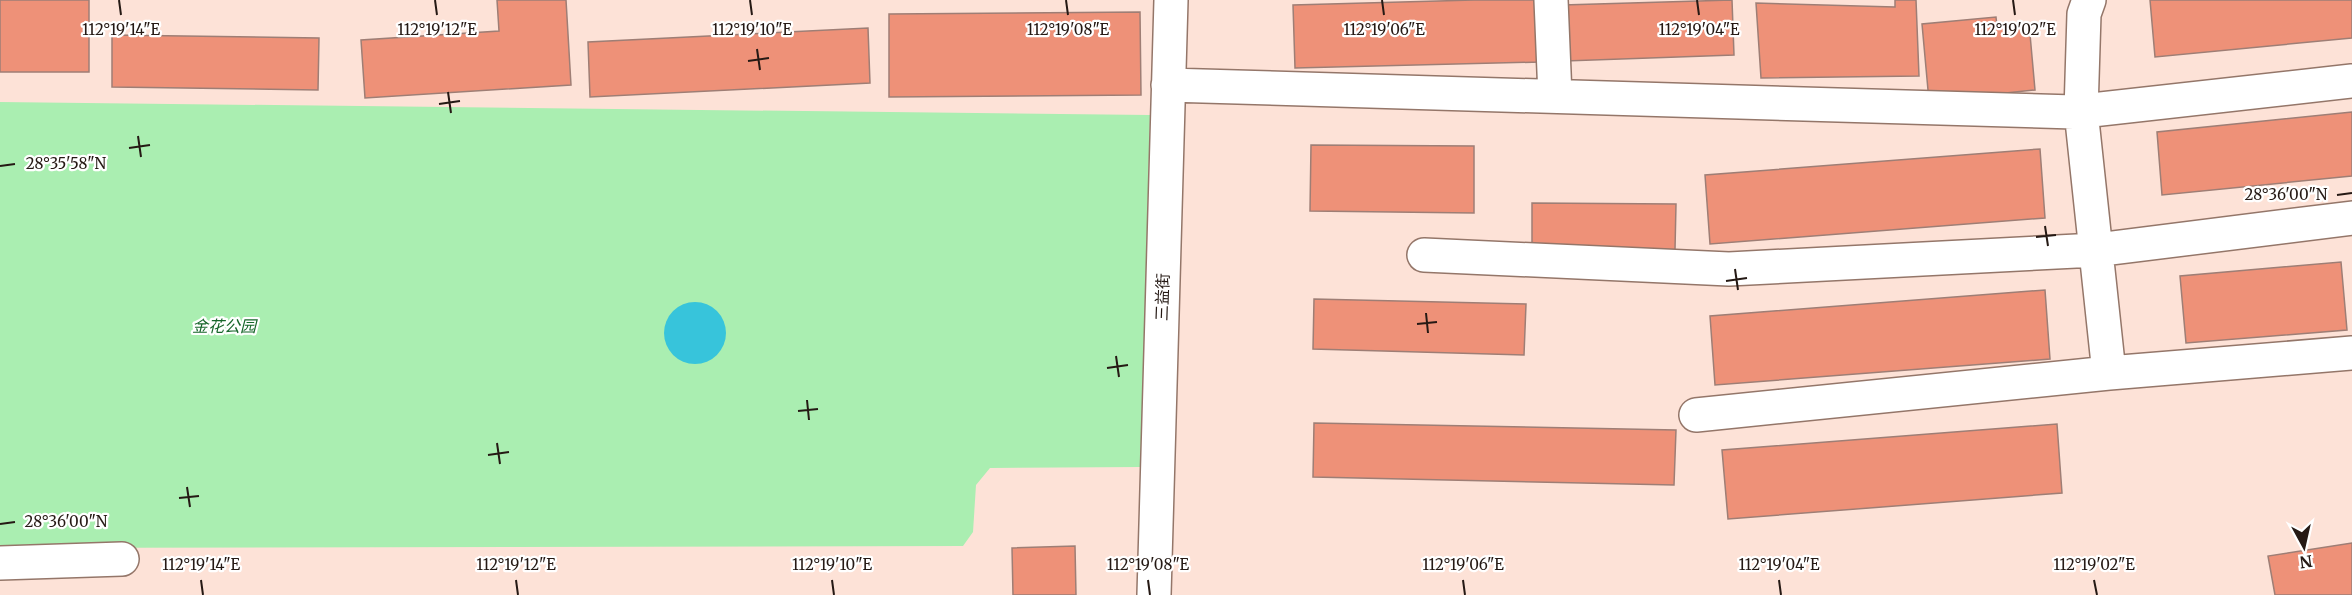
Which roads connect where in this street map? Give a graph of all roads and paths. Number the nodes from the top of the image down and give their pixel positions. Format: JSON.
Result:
{"nodes":[{"id":1,"x":1171,"y":0,"type":"edge"},
{"id":2,"x":1551,"y":0,"type":"edge"},
{"id":3,"x":2089,"y":0,"type":"edge"},
{"id":4,"x":2352,"y":81,"type":"edge"},
{"id":5,"x":1168,"y":85,"type":"junction"},
{"id":6,"x":1555,"y":96,"type":"junction"},
{"id":7,"x":2081,"y":111,"type":"junction"},
{"id":8,"x":2352,"y":218,"type":"edge"},
{"id":9,"x":2096,"y":250,"type":"junction"},
{"id":10,"x":1424,"y":255,"type":"dead end"},
{"id":11,"x":2352,"y":353,"type":"edge"},
{"id":12,"x":2109,"y":373,"type":"junction"},
{"id":13,"x":1696,"y":415,"type":"dead end"},
{"id":14,"x":122,"y":559,"type":"dead end"},
{"id":15,"x":0,"y":563,"type":"edge"},
{"id":16,"x":1154,"y":595,"type":"edge"}],
"edges":[{"from":1,"to":5,"type":"street","name":"三益街"},
{"from":2,"to":6,"type":"street"},
{"from":3,"to":7,"type":"street"},
{"from":4,"to":7,"type":"street"},
{"from":5,"to":6,"type":"street"},
{"from":5,"to":16,"type":"street","name":"三益街"},
{"from":6,"to":7,"type":"street"},
{"from":7,"to":9,"type":"street"},
{"from":8,"to":9,"type":"street"},
{"from":9,"to":10,"type":"street"},
{"from":9,"to":12,"type":"street"},
{"from":11,"to":12,"type":"street"},
{"from":12,"to":13,"type":"street"},
{"from":14,"to":15,"type":"street"}]}
